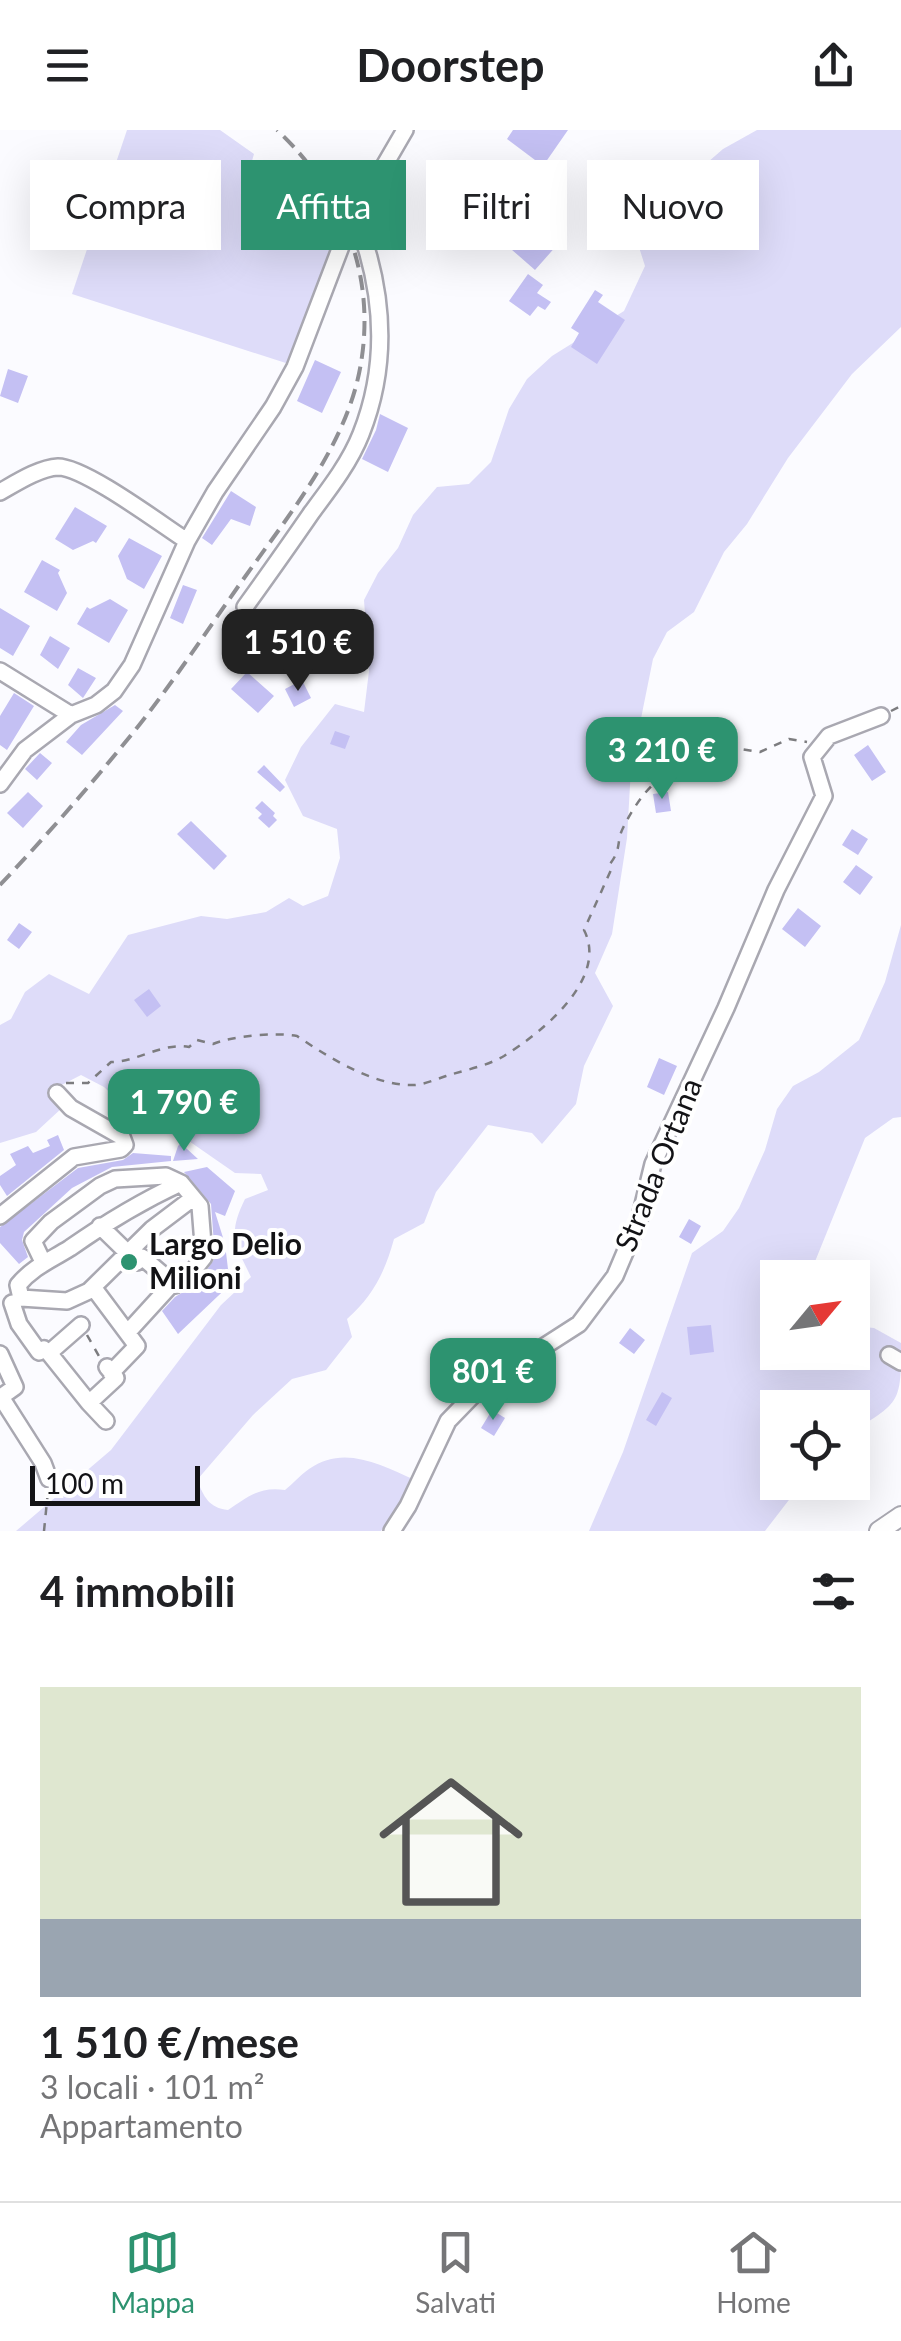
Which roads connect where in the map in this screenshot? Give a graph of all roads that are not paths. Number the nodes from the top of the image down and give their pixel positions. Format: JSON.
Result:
{"nodes":[{"id":1,"x":405,"y":130,"type":"edge"},
{"id":2,"x":388,"y":160,"type":"edge"},
{"id":3,"x":342,"y":250,"type":"edge"},
{"id":4,"x":368,"y":250,"type":"edge"},
{"id":5,"x":0,"y":492,"type":"edge"},
{"id":6,"x":188,"y":542,"type":"junction"},
{"id":7,"x":245,"y":607,"type":"dead end"},
{"id":8,"x":0,"y":671,"type":"edge"},
{"id":9,"x":70,"y":714,"type":"junction"},
{"id":10,"x":881,"y":716,"type":"dead end"},
{"id":11,"x":0,"y":784,"type":"edge"},
{"id":12,"x":57,"y":1093,"type":"road end"},
{"id":13,"x":182,"y":1183,"type":"junction"},
{"id":14,"x":193,"y":1198,"type":"junction"},
{"id":15,"x":162,"y":1202,"type":"junction"},
{"id":16,"x":0,"y":1216,"type":"edge"},
{"id":17,"x":100,"y":1226,"type":"junction"},
{"id":18,"x":126,"y":1253,"type":"junction"},
{"id":19,"x":43,"y":1262,"type":"junction"},
{"id":20,"x":175,"y":1285,"type":"junction"},
{"id":21,"x":93,"y":1286,"type":"junction"},
{"id":22,"x":67,"y":1301,"type":"junction"},
{"id":23,"x":11,"y":1303,"type":"edge"},
{"id":24,"x":128,"y":1332,"type":"junction"},
{"id":25,"x":49,"y":1353,"type":"junction"},
{"id":26,"x":0,"y":1354,"type":"edge"},
{"id":27,"x":89,"y":1404,"type":"junction"},
{"id":28,"x":106,"y":1421,"type":"dead end"},
{"id":29,"x":49,"y":1479,"type":"road end"},
{"id":30,"x":392,"y":1531,"type":"edge"}],
"edges":[{"from":1,"to":2,"type":"street"},
{"from":3,"to":6,"type":"street"},
{"from":4,"to":7,"type":"street"},
{"from":5,"to":6,"type":"street"},
{"from":6,"to":9,"type":"street"},
{"from":8,"to":9,"type":"street"},
{"from":9,"to":11,"type":"street"},
{"from":10,"to":30,"type":"street","name":"Strada Ortana"},
{"from":12,"to":16,"type":"street"},
{"from":13,"to":14,"type":"street"},
{"from":13,"to":15,"type":"street"},
{"from":13,"to":19,"type":"street"},
{"from":14,"to":15,"type":"street"},
{"from":14,"to":20,"type":"street"},
{"from":15,"to":17,"type":"street"},
{"from":15,"to":18,"type":"street"},
{"from":17,"to":18,"type":"street"},
{"from":17,"to":19,"type":"street"},
{"from":18,"to":20,"type":"street"},
{"from":18,"to":21,"type":"street"},
{"from":19,"to":23,"type":"street"},
{"from":20,"to":24,"type":"street"},
{"from":21,"to":22,"type":"street"},
{"from":21,"to":24,"type":"street"},
{"from":22,"to":23,"type":"street"},
{"from":22,"to":25,"type":"street"},
{"from":23,"to":25,"type":"street"},
{"from":24,"to":27,"type":"street"},
{"from":25,"to":27,"type":"street"},
{"from":26,"to":29,"type":"street"},
{"from":27,"to":28,"type":"street"}]}
